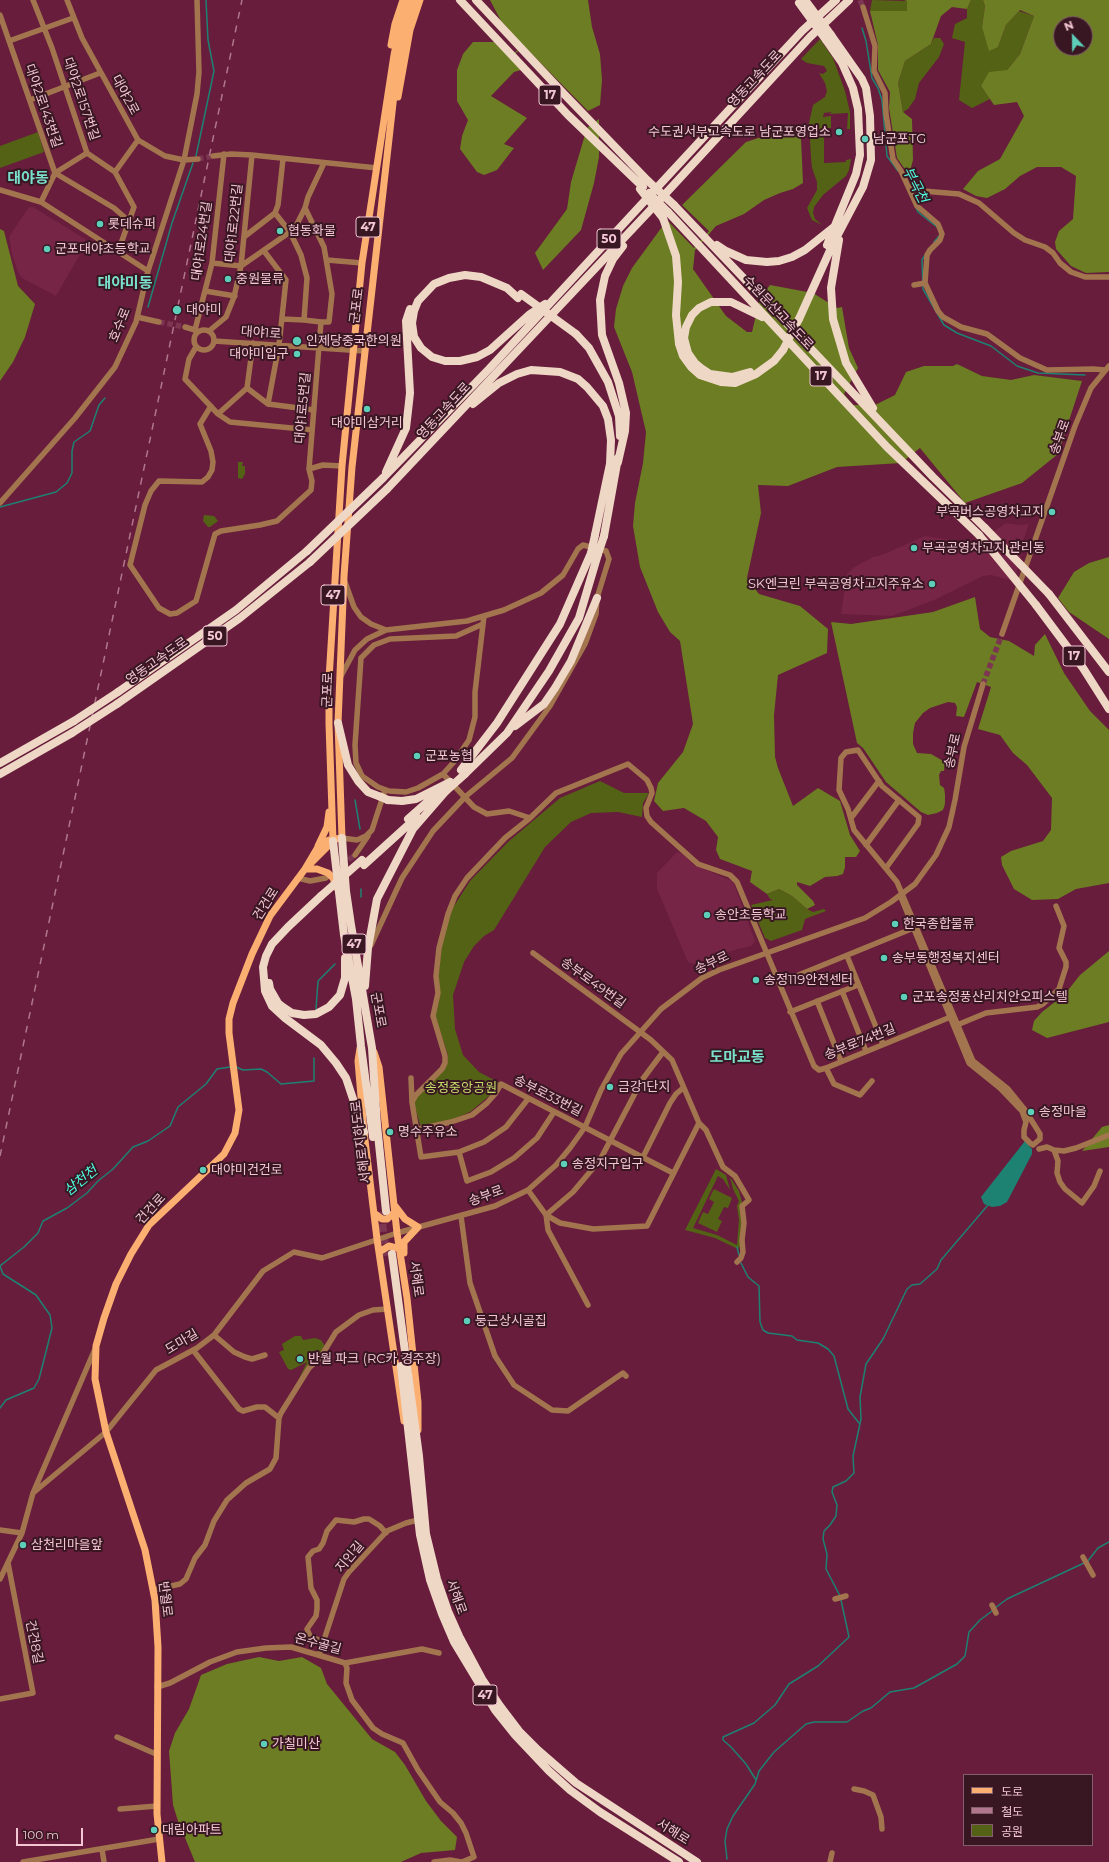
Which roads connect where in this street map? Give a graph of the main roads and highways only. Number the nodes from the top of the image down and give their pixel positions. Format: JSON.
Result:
{"nodes":[{"id":1,"x":403,"y":0,"type":"edge"},
{"id":2,"x":409,"y":0,"type":"edge"},
{"id":3,"x":414,"y":0,"type":"edge"},
{"id":4,"x":420,"y":0,"type":"edge"},
{"id":5,"x":460,"y":0,"type":"edge"},
{"id":6,"x":476,"y":0,"type":"edge"},
{"id":7,"x":836,"y":0,"type":"edge"},
{"id":8,"x":849,"y":0,"type":"edge"},
{"id":9,"x":800,"y":1,"type":"edge"},
{"id":10,"x":829,"y":38,"type":"junction"},
{"id":11,"x":387,"y":105,"type":"junction"},
{"id":12,"x":388,"y":146,"type":"junction"},
{"id":13,"x":644,"y":186,"type":"junction"},
{"id":14,"x":656,"y":204,"type":"junction"},
{"id":15,"x":665,"y":215,"type":"junction"},
{"id":16,"x":839,"y":226,"type":"junction"},
{"id":17,"x":695,"y":227,"type":"junction"},
{"id":18,"x":520,"y":296,"type":"junction"},
{"id":19,"x":556,"y":297,"type":"junction"},
{"id":20,"x":770,"y":322,"type":"junction"},
{"id":21,"x":781,"y":349,"type":"junction"},
{"id":22,"x":448,"y":425,"type":"junction"},
{"id":23,"x":893,"y":434,"type":"junction"},
{"id":24,"x":614,"y":463,"type":"junction"},
{"id":25,"x":383,"y":478,"type":"junction"},
{"id":26,"x":595,"y":553,"type":"junction"},
{"id":27,"x":597,"y":598,"type":"road end"},
{"id":28,"x":1109,"y":672,"type":"edge"},
{"id":29,"x":1109,"y":709,"type":"edge"},
{"id":30,"x":338,"y":723,"type":"junction"},
{"id":31,"x":507,"y":733,"type":"junction"},
{"id":32,"x":0,"y":763,"type":"edge"},
{"id":33,"x":463,"y":772,"type":"junction"},
{"id":34,"x":0,"y":774,"type":"edge"},
{"id":35,"x":446,"y":787,"type":"junction"},
{"id":36,"x":332,"y":810,"type":"junction"},
{"id":37,"x":342,"y":838,"type":"junction"},
{"id":38,"x":333,"y":840,"type":"junction"},
{"id":39,"x":318,"y":847,"type":"junction"},
{"id":40,"x":305,"y":869,"type":"junction"},
{"id":41,"x":338,"y":892,"type":"junction"},
{"id":42,"x":323,"y":898,"type":"junction"},
{"id":43,"x":344,"y":935,"type":"junction"},
{"id":44,"x":364,"y":999,"type":"junction"},
{"id":45,"x":361,"y":1046,"type":"junction"},
{"id":46,"x":372,"y":1048,"type":"junction"},
{"id":47,"x":364,"y":1132,"type":"junction"},
{"id":48,"x":395,"y":1209,"type":"junction"},
{"id":49,"x":380,"y":1212,"type":"junction"},
{"id":50,"x":397,"y":1233,"type":"joint"},
{"id":51,"x":378,"y":1240,"type":"joint"},
{"id":52,"x":400,"y":1249,"type":"junction"},
{"id":53,"x":386,"y":1254,"type":"junction"},
{"id":54,"x":407,"y":1298,"type":"junction"},
{"id":55,"x":96,"y":1346,"type":"joint"},
{"id":56,"x":411,"y":1450,"type":"junction"},
{"id":57,"x":419,"y":1456,"type":"junction"},
{"id":58,"x":162,"y":1862,"type":"edge"},
{"id":59,"x":679,"y":1862,"type":"edge"},
{"id":60,"x":698,"y":1862,"type":"edge"}],
"edges":[{"from":1,"to":11,"type":"main road","name":"군포로","number":"47"},
{"from":2,"to":11,"type":"main road","name":"군포로","number":"47"},
{"from":3,"to":12,"type":"main road","name":"군포로","number":"47"},
{"from":4,"to":12,"type":"main road","name":"군포로","number":"47"},
{"from":5,"to":13,"type":"highway","name":"수원문산고속도로","number":"17"},
{"from":6,"to":13,"type":"highway","name":"수원문산고속도로","number":"17"},
{"from":7,"to":19,"type":"highway","name":"영동고속도로","number":"50"},
{"from":8,"to":14,"type":"highway","name":"영동고속도로","number":"50"},
{"from":9,"to":10,"type":"highway","bridge":true},
{"from":10,"to":16,"type":"highway"},
{"from":10,"to":16,"type":"highway"},
{"from":11,"to":36,"type":"main road","name":"군포로","number":"47"},
{"from":12,"to":30,"type":"main road","name":"군포로","number":"47"},
{"from":13,"to":15,"type":"highway","name":"수원문산고속도로","number":"17","bridge":true},
{"from":13,"to":17,"type":"highway","name":"수원문산고속도로","number":"17","bridge":true},
{"from":14,"to":22,"type":"highway","name":"영동고속도로","number":"50"},
{"from":14,"to":24,"type":"highway"},
{"from":15,"to":20,"type":"highway","name":"수원문산고속도로","number":"17"},
{"from":15,"to":21,"type":"highway"},
{"from":16,"to":17,"type":"highway"},
{"from":16,"to":21,"type":"highway"},
{"from":16,"to":23,"type":"highway"},
{"from":17,"to":23,"type":"highway","name":"수원문산고속도로","number":"17"},
{"from":18,"to":19,"type":"highway"},
{"from":18,"to":24,"type":"highway","bridge":true},
{"from":18,"to":25,"type":"highway"},
{"from":19,"to":25,"type":"highway","name":"영동고속도로","number":"50"},
{"from":20,"to":21,"type":"highway"},
{"from":20,"to":29,"type":"highway","name":"수원문산고속도로","number":"17","bridge":true},
{"from":22,"to":24,"type":"highway"},
{"from":22,"to":34,"type":"highway","name":"영동고속도로","number":"50","bridge":true},
{"from":23,"to":28,"type":"highway","name":"수원문산고속도로","number":"17","bridge":true},
{"from":24,"to":26,"type":"highway","bridge":true},
{"from":24,"to":26,"type":"highway","bridge":true},
{"from":25,"to":32,"type":"highway","name":"영동고속도로","number":"50","bridge":true},
{"from":26,"to":31,"type":"highway"},
{"from":26,"to":33,"type":"highway"},
{"from":27,"to":31,"type":"highway"},
{"from":30,"to":35,"type":"highway"},
{"from":30,"to":37,"type":"main road","name":"군포로","number":"47"},
{"from":31,"to":33,"type":"highway"},
{"from":33,"to":35,"type":"highway"},
{"from":35,"to":42,"type":"highway","bridge":true},
{"from":35,"to":44,"type":"highway"},
{"from":36,"to":38,"type":"main road","name":"군포로","number":"47"},
{"from":36,"to":39,"type":"main road","name":"건건로"},
{"from":37,"to":38,"type":"main road"},
{"from":37,"to":44,"type":"highway","name":"군포로","number":"47"},
{"from":38,"to":39,"type":"main road"},
{"from":38,"to":40,"type":"main road","name":"건건로"},
{"from":38,"to":41,"type":"highway","name":"군포로","number":"47"},
{"from":39,"to":40,"type":"main road","name":"건건로"},
{"from":40,"to":41,"type":"main road"},
{"from":40,"to":55,"type":"main road","name":"건건로"},
{"from":41,"to":43,"type":"highway","name":"군포로","number":"47"},
{"from":42,"to":43,"type":"highway"},
{"from":42,"to":47,"type":"highway"},
{"from":43,"to":45,"type":"highway","name":"군포로","number":"47"},
{"from":44,"to":46,"type":"highway","name":"군포로","number":"47"},
{"from":45,"to":47,"type":"main road","name":"군포로","number":"47"},
{"from":45,"to":49,"type":"highway","name":"서해로지하도로","number":"47"},
{"from":46,"to":48,"type":"main road","name":"군포로","number":"47"},
{"from":46,"to":49,"type":"highway","name":"서해로지하도로","number":"47"},
{"from":47,"to":49,"type":"main road","name":"군포로","number":"47"},
{"from":48,"to":49,"type":"main road"},
{"from":48,"to":50,"type":"main road","name":"군포로","number":"47"},
{"from":48,"to":54,"type":"main road"},
{"from":49,"to":51,"type":"main road","name":"군포로","number":"47"},
{"from":50,"to":52,"type":"main road","name":"서해로","number":"47"},
{"from":51,"to":53,"type":"main road","name":"서해로","number":"47"},
{"from":52,"to":53,"type":"main road"},
{"from":52,"to":54,"type":"main road","name":"서해로","number":"47"},
{"from":53,"to":56,"type":"highway","number":"47"},
{"from":53,"to":56,"type":"main road","name":"서해로","number":"47"},
{"from":53,"to":57,"type":"highway","number":"47"},
{"from":54,"to":57,"type":"main road","name":"서해로","number":"47"},
{"from":55,"to":58,"type":"main road","name":"반월로"},
{"from":56,"to":59,"type":"highway","name":"서해로","number":"47"},
{"from":57,"to":60,"type":"highway","name":"서해로","number":"47"}]}
